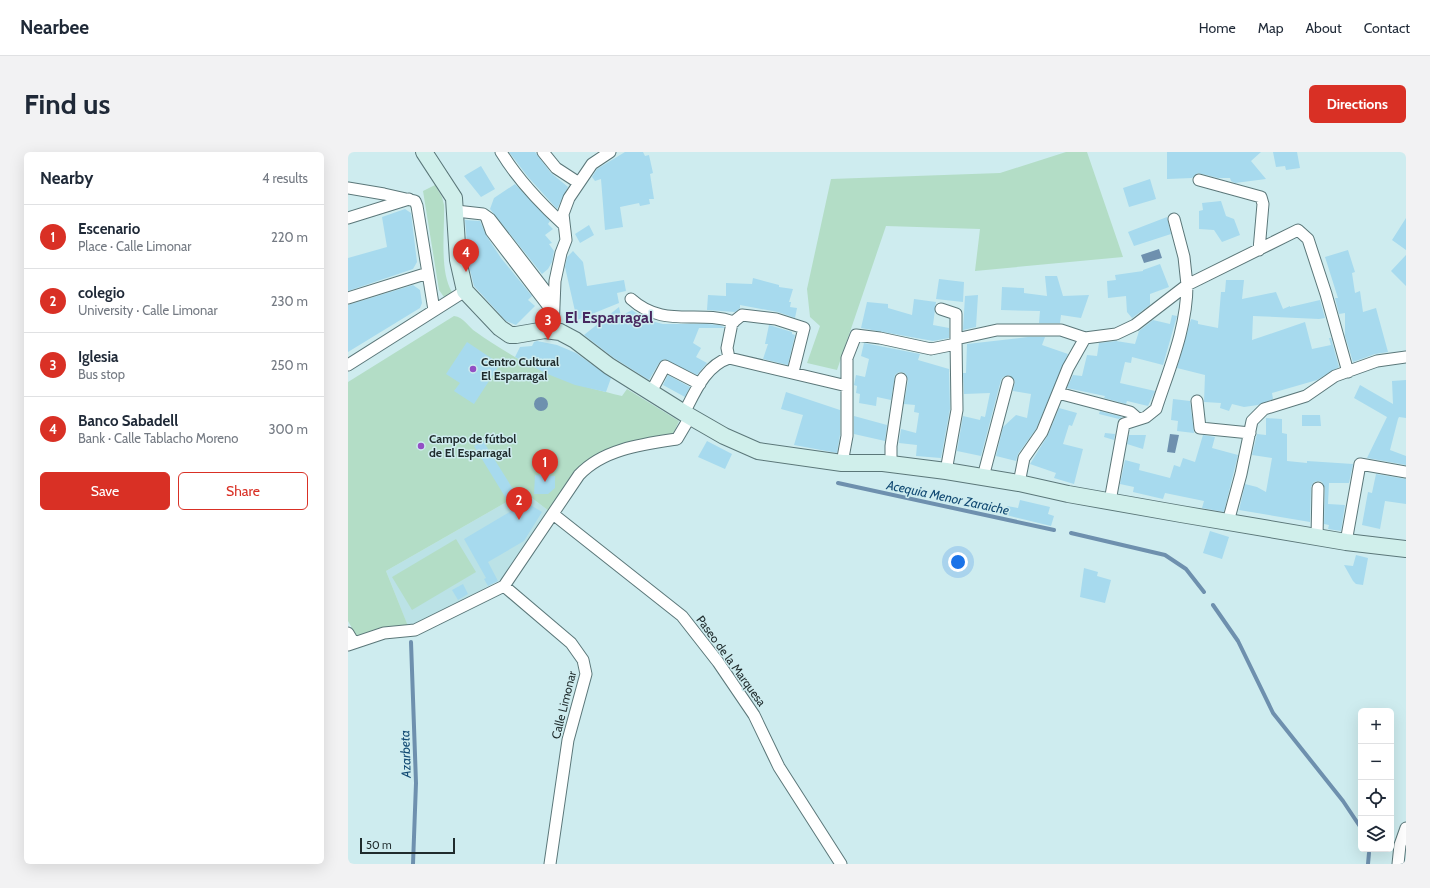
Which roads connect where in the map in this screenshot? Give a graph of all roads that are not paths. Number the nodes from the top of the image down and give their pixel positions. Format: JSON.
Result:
{"nodes":[{"id":1,"x":424,"y":152,"type":"edge"},
{"id":2,"x":501,"y":152,"type":"edge"},
{"id":3,"x":542,"y":152,"type":"edge"},
{"id":4,"x":610,"y":152,"type":"edge"},
{"id":5,"x":1199,"y":180,"type":"dead end"},
{"id":6,"x":579,"y":183,"type":"junction"},
{"id":7,"x":348,"y":188,"type":"edge"},
{"id":8,"x":410,"y":199,"type":"junction"},
{"id":9,"x":456,"y":211,"type":"junction"},
{"id":10,"x":483,"y":214,"type":"junction"},
{"id":11,"x":348,"y":218,"type":"edge"},
{"id":12,"x":1174,"y":220,"type":"dead end"},
{"id":13,"x":564,"y":225,"type":"junction"},
{"id":14,"x":1259,"y":250,"type":"junction"},
{"id":15,"x":428,"y":273,"type":"junction"},
{"id":16,"x":1187,"y":285,"type":"junction"},
{"id":17,"x":465,"y":291,"type":"junction"},
{"id":18,"x":348,"y":298,"type":"edge"},
{"id":19,"x":631,"y":299,"type":"dead end"},
{"id":20,"x":554,"y":302,"type":"junction"},
{"id":21,"x":941,"y":309,"type":"dead end"},
{"id":22,"x":434,"y":310,"type":"junction"},
{"id":23,"x":734,"y":322,"type":"junction"},
{"id":24,"x":554,"y":323,"type":"junction"},
{"id":25,"x":1085,"y":338,"type":"junction"},
{"id":26,"x":956,"y":342,"type":"junction"},
{"id":27,"x":729,"y":358,"type":"junction"},
{"id":28,"x":1406,"y":358,"type":"edge"},
{"id":29,"x":348,"y":365,"type":"edge"},
{"id":30,"x":792,"y":372,"type":"junction"},
{"id":31,"x":1348,"y":372,"type":"junction"},
{"id":32,"x":901,"y":379,"type":"dead end"},
{"id":33,"x":1008,"y":382,"type":"dead end"},
{"id":34,"x":700,"y":384,"type":"junction"},
{"id":35,"x":847,"y":386,"type":"junction"},
{"id":36,"x":650,"y":392,"type":"junction"},
{"id":37,"x":1058,"y":393,"type":"junction"},
{"id":38,"x":1197,"y":401,"type":"dead end"},
{"id":39,"x":687,"y":415,"type":"junction"},
{"id":40,"x":1138,"y":419,"type":"junction"},
{"id":41,"x":1250,"y":433,"type":"junction"},
{"id":42,"x":842,"y":463,"type":"junction"},
{"id":43,"x":891,"y":464,"type":"junction"},
{"id":44,"x":946,"y":471,"type":"junction"},
{"id":45,"x":1406,"y":472,"type":"edge"},
{"id":46,"x":983,"y":477,"type":"junction"},
{"id":47,"x":1020,"y":483,"type":"junction"},
{"id":48,"x":1318,"y":488,"type":"dead end"},
{"id":49,"x":1110,"y":501,"type":"junction"},
{"id":50,"x":552,"y":514,"type":"junction"},
{"id":51,"x":1228,"y":522,"type":"junction"},
{"id":52,"x":1317,"y":537,"type":"junction"},
{"id":53,"x":1346,"y":542,"type":"junction"},
{"id":54,"x":1406,"y":549,"type":"edge"},
{"id":55,"x":504,"y":586,"type":"junction"},
{"id":56,"x":348,"y":633,"type":"edge"},
{"id":57,"x":351,"y":644,"type":"edge"},
{"id":58,"x":1406,"y":828,"type":"edge"},
{"id":59,"x":550,"y":864,"type":"edge"},
{"id":60,"x":841,"y":864,"type":"edge"},
{"id":61,"x":1398,"y":864,"type":"edge"}],
"edges":[{"from":1,"to":9,"type":"main road"},
{"from":2,"to":13,"type":"street"},
{"from":3,"to":6,"type":"street"},
{"from":4,"to":6,"type":"street"},
{"from":5,"to":14,"type":"street"},
{"from":6,"to":13,"type":"street"},
{"from":7,"to":8,"type":"street"},
{"from":8,"to":11,"type":"street"},
{"from":8,"to":15,"type":"street"},
{"from":9,"to":10,"type":"street"},
{"from":9,"to":17,"type":"main road"},
{"from":10,"to":20,"type":"street"},
{"from":10,"to":24,"type":"street"},
{"from":12,"to":16,"type":"street"},
{"from":13,"to":20,"type":"street"},
{"from":14,"to":16,"type":"street"},
{"from":14,"to":31,"type":"street"},
{"from":15,"to":18,"type":"street"},
{"from":15,"to":22,"type":"street"},
{"from":16,"to":25,"type":"street"},
{"from":16,"to":40,"type":"street"},
{"from":17,"to":22,"type":"street"},
{"from":17,"to":24,"type":"main road"},
{"from":19,"to":23,"type":"street"},
{"from":20,"to":24,"type":"street"},
{"from":21,"to":26,"type":"street"},
{"from":22,"to":29,"type":"street"},
{"from":23,"to":27,"type":"street"},
{"from":23,"to":30,"type":"street"},
{"from":24,"to":36,"type":"main road"},
{"from":25,"to":26,"type":"street"},
{"from":25,"to":37,"type":"street"},
{"from":26,"to":35,"type":"street"},
{"from":26,"to":44,"type":"street"},
{"from":27,"to":30,"type":"street"},
{"from":27,"to":34,"type":"street"},
{"from":28,"to":31,"type":"street"},
{"from":30,"to":35,"type":"street"},
{"from":31,"to":41,"type":"street"},
{"from":32,"to":43,"type":"street"},
{"from":33,"to":46,"type":"street"},
{"from":34,"to":36,"type":"street"},
{"from":34,"to":39,"type":"street"},
{"from":35,"to":42,"type":"street"},
{"from":36,"to":39,"type":"main road"},
{"from":37,"to":40,"type":"street"},
{"from":37,"to":47,"type":"street"},
{"from":38,"to":41,"type":"street"},
{"from":39,"to":42,"type":"main road"},
{"from":39,"to":50,"type":"street"},
{"from":40,"to":49,"type":"street"},
{"from":41,"to":51,"type":"street"},
{"from":42,"to":43,"type":"main road"},
{"from":43,"to":44,"type":"main road"},
{"from":44,"to":46,"type":"main road"},
{"from":45,"to":53,"type":"street"},
{"from":46,"to":47,"type":"main road"},
{"from":47,"to":49,"type":"main road"},
{"from":48,"to":52,"type":"street"},
{"from":49,"to":51,"type":"main road"},
{"from":50,"to":55,"type":"street"},
{"from":50,"to":60,"type":"street","name":"Paseo de la Marquesa"},
{"from":51,"to":52,"type":"main road"},
{"from":52,"to":53,"type":"main road"},
{"from":53,"to":54,"type":"main road"},
{"from":55,"to":57,"type":"street"},
{"from":55,"to":59,"type":"street","name":"Calle Limonar"},
{"from":56,"to":57,"type":"street"},
{"from":58,"to":61,"type":"street"}]}
